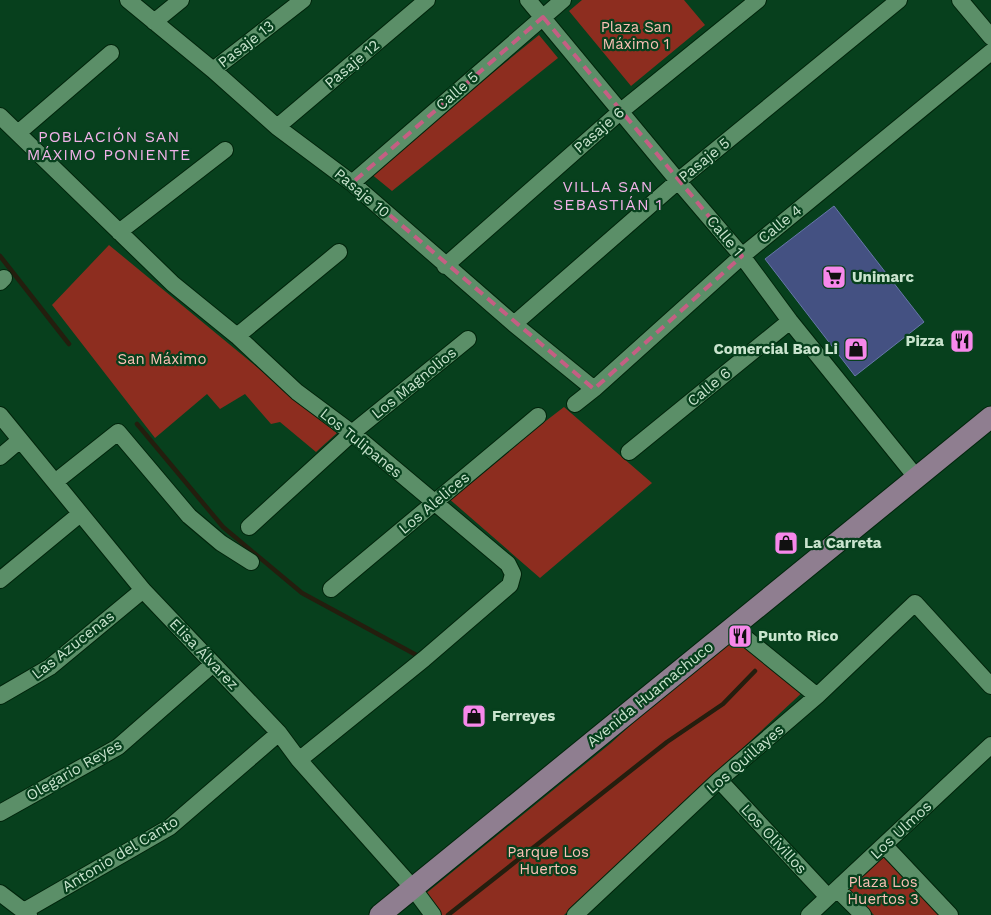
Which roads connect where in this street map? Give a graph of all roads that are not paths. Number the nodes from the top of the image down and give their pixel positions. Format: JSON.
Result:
{"nodes":[{"id":1,"x":128,"y":0,"type":"edge"},
{"id":2,"x":181,"y":0,"type":"edge"},
{"id":3,"x":303,"y":0,"type":"edge"},
{"id":4,"x":427,"y":0,"type":"edge"},
{"id":5,"x":528,"y":0,"type":"edge"},
{"id":6,"x":563,"y":0,"type":"edge"},
{"id":7,"x":899,"y":0,"type":"edge"},
{"id":8,"x":960,"y":0,"type":"edge"},
{"id":9,"x":756,"y":1,"type":"edge"},
{"id":10,"x":543,"y":17,"type":"junction"},
{"id":11,"x":154,"y":22,"type":"junction"},
{"id":12,"x":991,"y":37,"type":"edge"},
{"id":13,"x":991,"y":52,"type":"edge"},
{"id":14,"x":110,"y":53,"type":"dead end"},
{"id":15,"x":213,"y":70,"type":"junction"},
{"id":16,"x":621,"y":111,"type":"junction"},
{"id":17,"x":0,"y":116,"type":"edge"},
{"id":18,"x":277,"y":127,"type":"junction"},
{"id":19,"x":18,"y":133,"type":"junction"},
{"id":20,"x":225,"y":150,"type":"dead end"},
{"id":21,"x":678,"y":181,"type":"junction"},
{"id":22,"x":352,"y":183,"type":"junction"},
{"id":23,"x":119,"y":232,"type":"junction"},
{"id":24,"x":339,"y":252,"type":"dead end"},
{"id":25,"x":742,"y":256,"type":"junction"},
{"id":26,"x":445,"y":266,"type":"junction"},
{"id":27,"x":790,"y":321,"type":"junction"},
{"id":28,"x":514,"y":324,"type":"junction"},
{"id":29,"x":238,"y":336,"type":"junction"},
{"id":30,"x":468,"y":339,"type":"dead end"},
{"id":31,"x":594,"y":389,"type":"junction"},
{"id":32,"x":575,"y":404,"type":"dead end"},
{"id":33,"x":0,"y":415,"type":"edge"},
{"id":34,"x":538,"y":416,"type":"dead end"},
{"id":35,"x":991,"y":417,"type":"edge"},
{"id":36,"x":352,"y":433,"type":"junction"},
{"id":37,"x":20,"y":440,"type":"junction"},
{"id":38,"x":629,"y":452,"type":"dead end"},
{"id":39,"x":0,"y":457,"type":"edge"},
{"id":40,"x":916,"y":477,"type":"junction"},
{"id":41,"x":55,"y":482,"type":"junction"},
{"id":42,"x":434,"y":503,"type":"junction"},
{"id":43,"x":80,"y":514,"type":"junction"},
{"id":44,"x":249,"y":527,"type":"dead end"},
{"id":45,"x":251,"y":562,"type":"dead end"},
{"id":46,"x":0,"y":580,"type":"edge"},
{"id":47,"x":331,"y":589,"type":"dead end"},
{"id":48,"x":142,"y":590,"type":"junction"},
{"id":49,"x":732,"y":627,"type":"junction"},
{"id":50,"x":213,"y":664,"type":"junction"},
{"id":51,"x":991,"y":686,"type":"edge"},
{"id":52,"x":0,"y":696,"type":"edge"},
{"id":53,"x":817,"y":696,"type":"junction"},
{"id":54,"x":279,"y":733,"type":"junction"},
{"id":55,"x":991,"y":745,"type":"edge"},
{"id":56,"x":299,"y":760,"type":"junction"},
{"id":57,"x":719,"y":780,"type":"junction"},
{"id":58,"x":0,"y":813,"type":"edge"},
{"id":59,"x":884,"y":846,"type":"junction"},
{"id":60,"x":413,"y":888,"type":"junction"},
{"id":61,"x":0,"y":893,"type":"edge"},
{"id":62,"x":832,"y":893,"type":"junction"},
{"id":63,"x":27,"y":913,"type":"edge"},
{"id":64,"x":380,"y":915,"type":"edge"},
{"id":65,"x":434,"y":915,"type":"edge"},
{"id":66,"x":575,"y":915,"type":"edge"},
{"id":67,"x":809,"y":915,"type":"edge"},
{"id":68,"x":863,"y":915,"type":"edge"},
{"id":69,"x":950,"y":915,"type":"edge"}],
"edges":[{"from":1,"to":11,"type":"street","name":"Pasaje 10"},
{"from":2,"to":11,"type":"street"},
{"from":3,"to":15,"type":"street","name":"Pasaje 13"},
{"from":4,"to":18,"type":"street","name":"Pasaje 12"},
{"from":5,"to":10,"type":"street","name":"Calle 1"},
{"from":6,"to":10,"type":"street","name":"Calle 5"},
{"from":7,"to":21,"type":"street","name":"Pasaje 5"},
{"from":8,"to":12,"type":"street"},
{"from":9,"to":16,"type":"street","name":"Pasaje 6"},
{"from":10,"to":16,"type":"street","name":"Calle 1"},
{"from":10,"to":22,"type":"street","name":"Calle 5"},
{"from":11,"to":15,"type":"street","name":"Pasaje 10"},
{"from":13,"to":25,"type":"street","name":"Calle 4"},
{"from":14,"to":19,"type":"street"},
{"from":15,"to":18,"type":"street","name":"Pasaje 10"},
{"from":16,"to":21,"type":"street","name":"Calle 1"},
{"from":16,"to":26,"type":"street","name":"Pasaje 6"},
{"from":17,"to":19,"type":"street","name":"Los Tulipanes"},
{"from":18,"to":22,"type":"street","name":"Pasaje 10"},
{"from":19,"to":23,"type":"street","name":"Los Tulipanes"},
{"from":20,"to":23,"type":"street"},
{"from":21,"to":25,"type":"street","name":"Calle 1"},
{"from":21,"to":28,"type":"street","name":"Pasaje 5"},
{"from":22,"to":26,"type":"street","name":"Pasaje 10"},
{"from":23,"to":29,"type":"street","name":"Los Tulipanes"},
{"from":24,"to":29,"type":"street"},
{"from":25,"to":27,"type":"street","name":"Calle 1"},
{"from":25,"to":31,"type":"street","name":"Calle 4"},
{"from":26,"to":28,"type":"street","name":"Pasaje 10"},
{"from":27,"to":38,"type":"street","name":"Calle 6"},
{"from":27,"to":40,"type":"street","name":"Calle 1"},
{"from":28,"to":31,"type":"street","name":"Pasaje 10"},
{"from":29,"to":36,"type":"street","name":"Los Tulipanes"},
{"from":30,"to":36,"type":"street","name":"Los Magnolios"},
{"from":31,"to":32,"type":"street","name":"Calle 4"},
{"from":33,"to":37,"type":"street","name":"Elisa Álvarez"},
{"from":34,"to":42,"type":"street","name":"Los Alelices"},
{"from":35,"to":40,"type":"main road","name":"Avenida Huamachuco"},
{"from":36,"to":42,"type":"street","name":"Los Tulipanes"},
{"from":36,"to":44,"type":"street","name":"Los Magnolios"},
{"from":37,"to":39,"type":"street"},
{"from":37,"to":41,"type":"street","name":"Elisa Álvarez"},
{"from":40,"to":49,"type":"main road","name":"Avenida Huamachuco"},
{"from":41,"to":43,"type":"street","name":"Elisa Álvarez"},
{"from":41,"to":45,"type":"street"},
{"from":42,"to":47,"type":"street","name":"Los Alelices"},
{"from":42,"to":56,"type":"street","name":"Los Tulipanes"},
{"from":43,"to":46,"type":"street"},
{"from":43,"to":48,"type":"street","name":"Elisa Álvarez"},
{"from":48,"to":50,"type":"street","name":"Elisa Álvarez"},
{"from":48,"to":52,"type":"street","name":"Las Azucenas"},
{"from":49,"to":53,"type":"street"},
{"from":49,"to":60,"type":"main road","name":"Avenida Huamachuco"},
{"from":50,"to":54,"type":"street","name":"Elisa Álvarez"},
{"from":50,"to":58,"type":"street","name":"Olegario Reyes"},
{"from":51,"to":53,"type":"street","name":"Los Quillayes"},
{"from":53,"to":57,"type":"street","name":"Los Quillayes"},
{"from":54,"to":56,"type":"street","name":"Elisa Álvarez"},
{"from":54,"to":63,"type":"street","name":"Antonio del Canto"},
{"from":55,"to":59,"type":"street","name":"Los Ulmos"},
{"from":56,"to":60,"type":"street","name":"Elisa Álvarez"},
{"from":57,"to":62,"type":"street","name":"Los Olivillos"},
{"from":57,"to":66,"type":"street","name":"Los Quillayes"},
{"from":59,"to":62,"type":"street","name":"Los Ulmos"},
{"from":59,"to":69,"type":"street"},
{"from":60,"to":64,"type":"main road","name":"Avenida Huamachuco"},
{"from":60,"to":65,"type":"street","name":"Elisa Álvarez"},
{"from":61,"to":63,"type":"street"},
{"from":62,"to":67,"type":"street","name":"Los Ulmos"},
{"from":62,"to":68,"type":"street","name":"Los Olivillos"}]}
